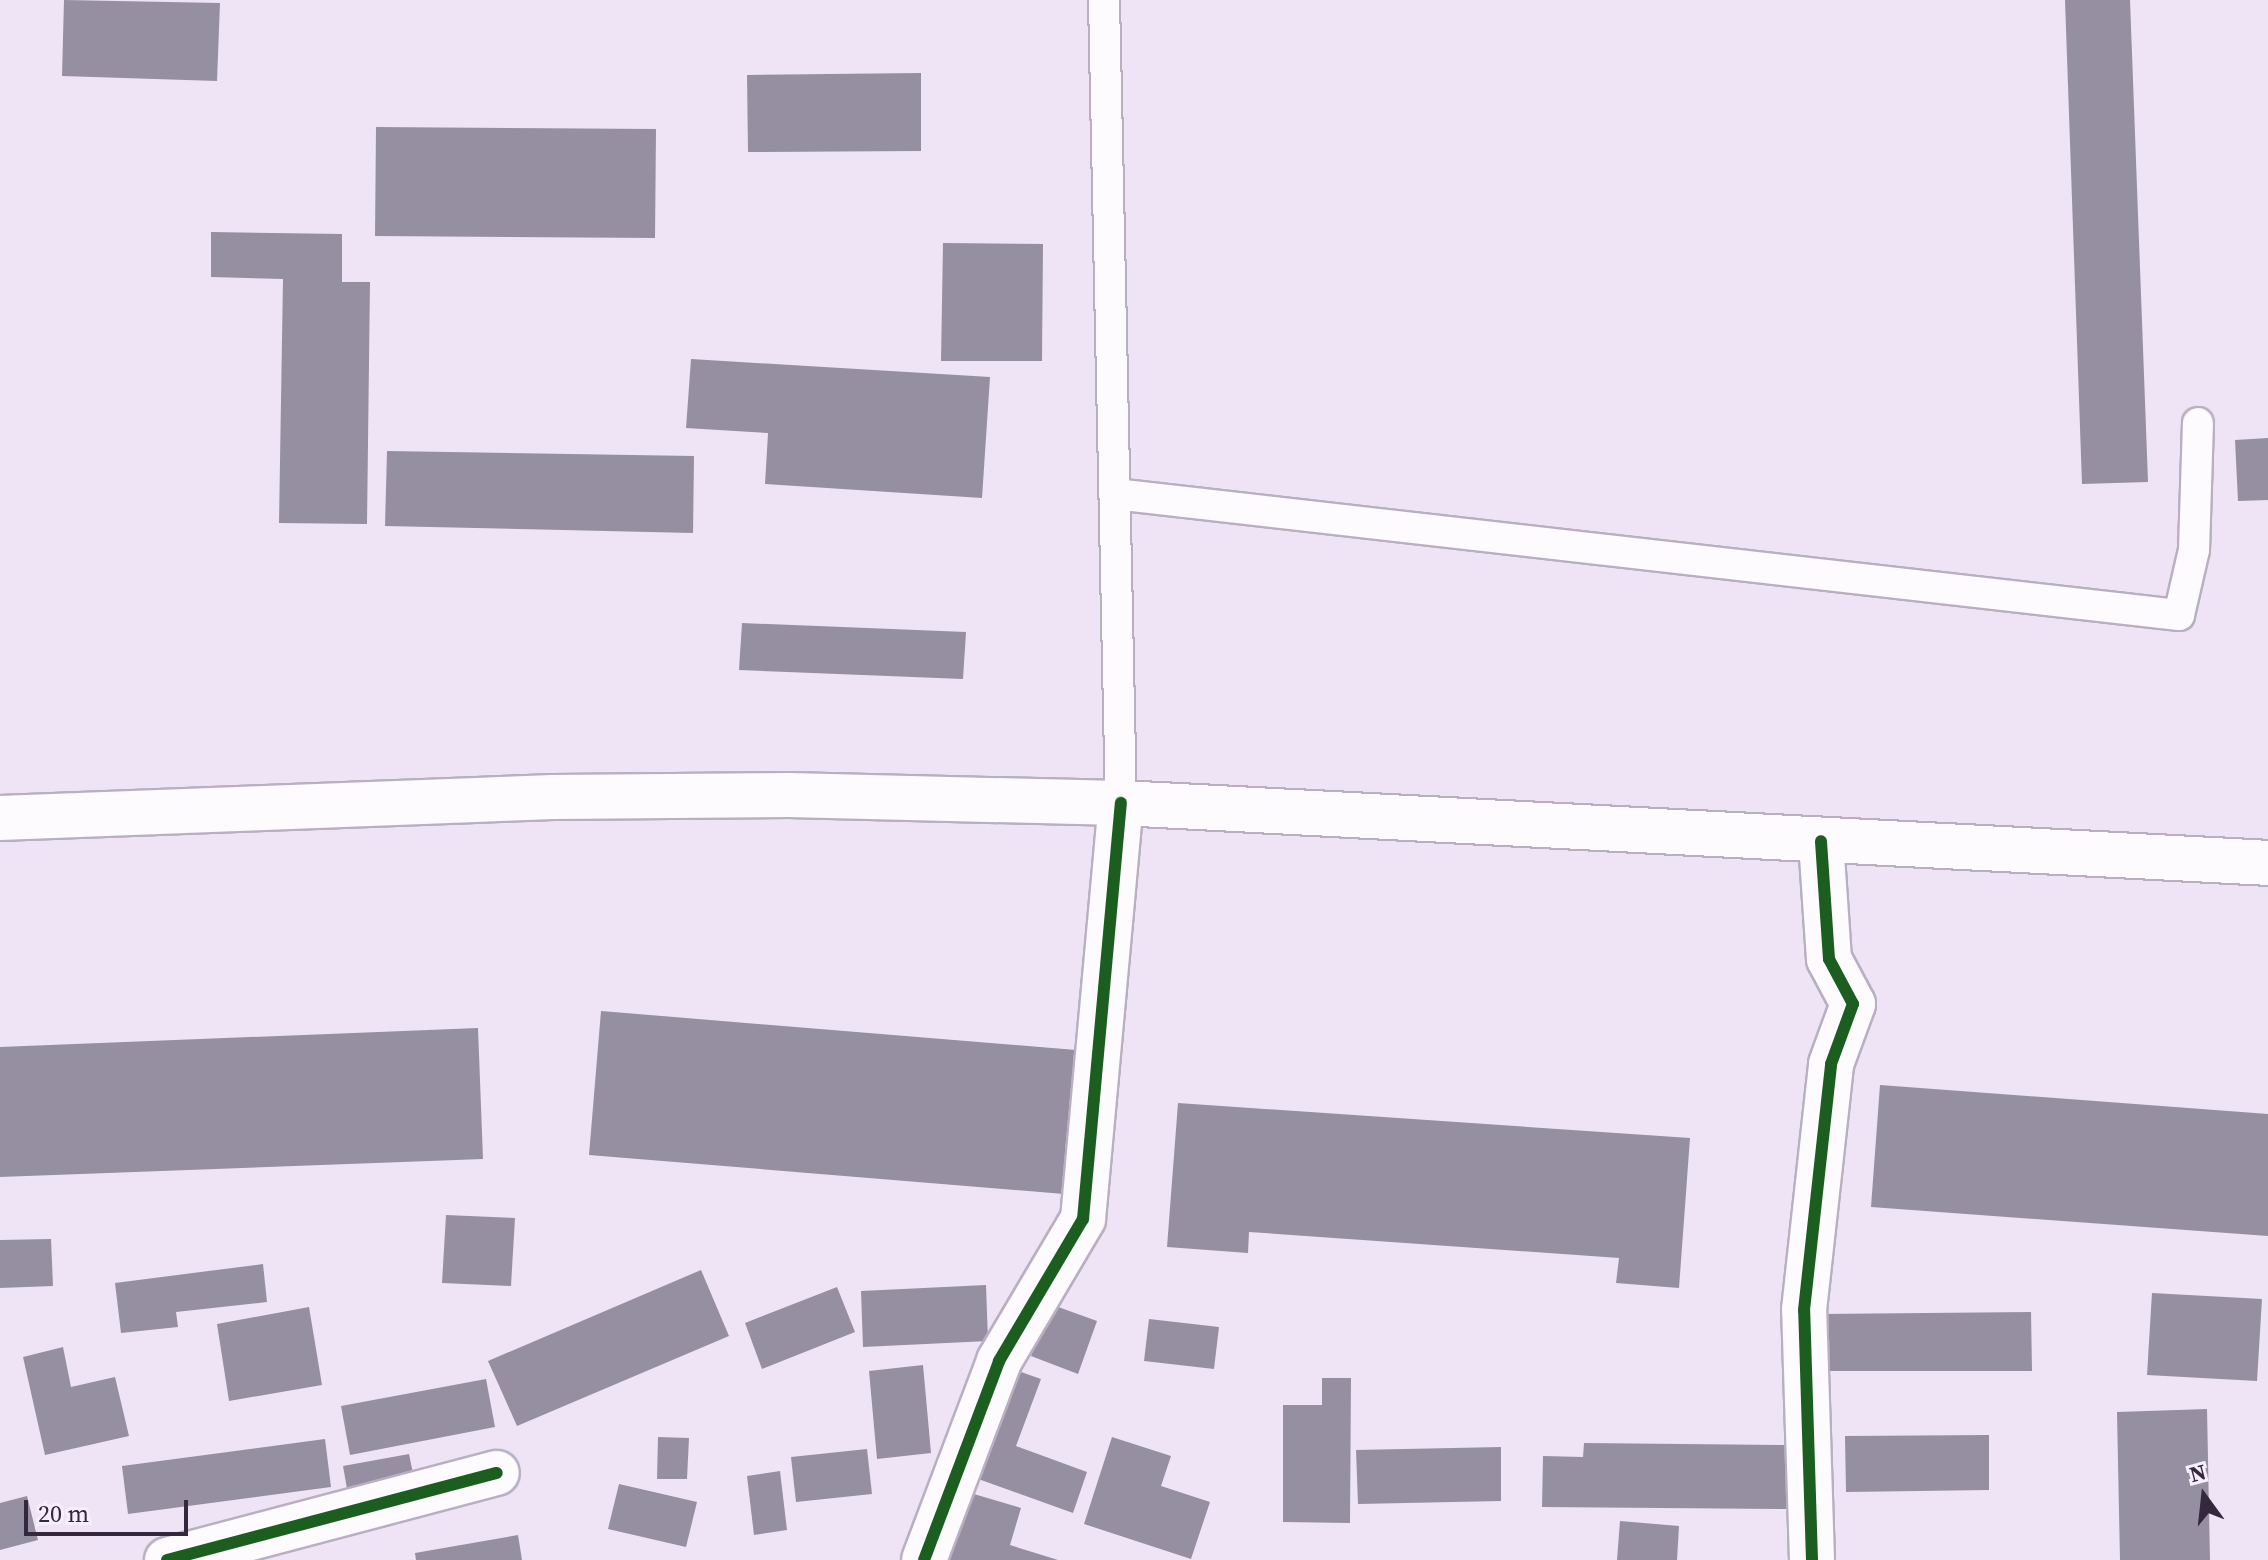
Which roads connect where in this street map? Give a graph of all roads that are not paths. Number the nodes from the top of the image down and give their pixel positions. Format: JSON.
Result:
{"nodes":[{"id":1,"x":1104,"y":0,"type":"edge"},
{"id":2,"x":2198,"y":423,"type":"dead end"},
{"id":3,"x":1115,"y":494,"type":"junction"},
{"id":4,"x":1121,"y":803,"type":"junction"},
{"id":5,"x":0,"y":818,"type":"edge"},
{"id":6,"x":1821,"y":841,"type":"junction"},
{"id":7,"x":2268,"y":863,"type":"edge"},
{"id":8,"x":497,"y":1473,"type":"dead end"},
{"id":9,"x":167,"y":1560,"type":"edge"},
{"id":10,"x":924,"y":1560,"type":"edge"},
{"id":11,"x":1812,"y":1560,"type":"edge"}],
"edges":[{"from":1,"to":3,"type":"lane"},
{"from":2,"to":3,"type":"lane"},
{"from":3,"to":4,"type":"lane"},
{"from":4,"to":5,"type":"main road"},
{"from":4,"to":6,"type":"main road"},
{"from":4,"to":10,"type":"main road"},
{"from":6,"to":7,"type":"main road"},
{"from":6,"to":11,"type":"main road"},
{"from":8,"to":9,"type":"main road"}]}
